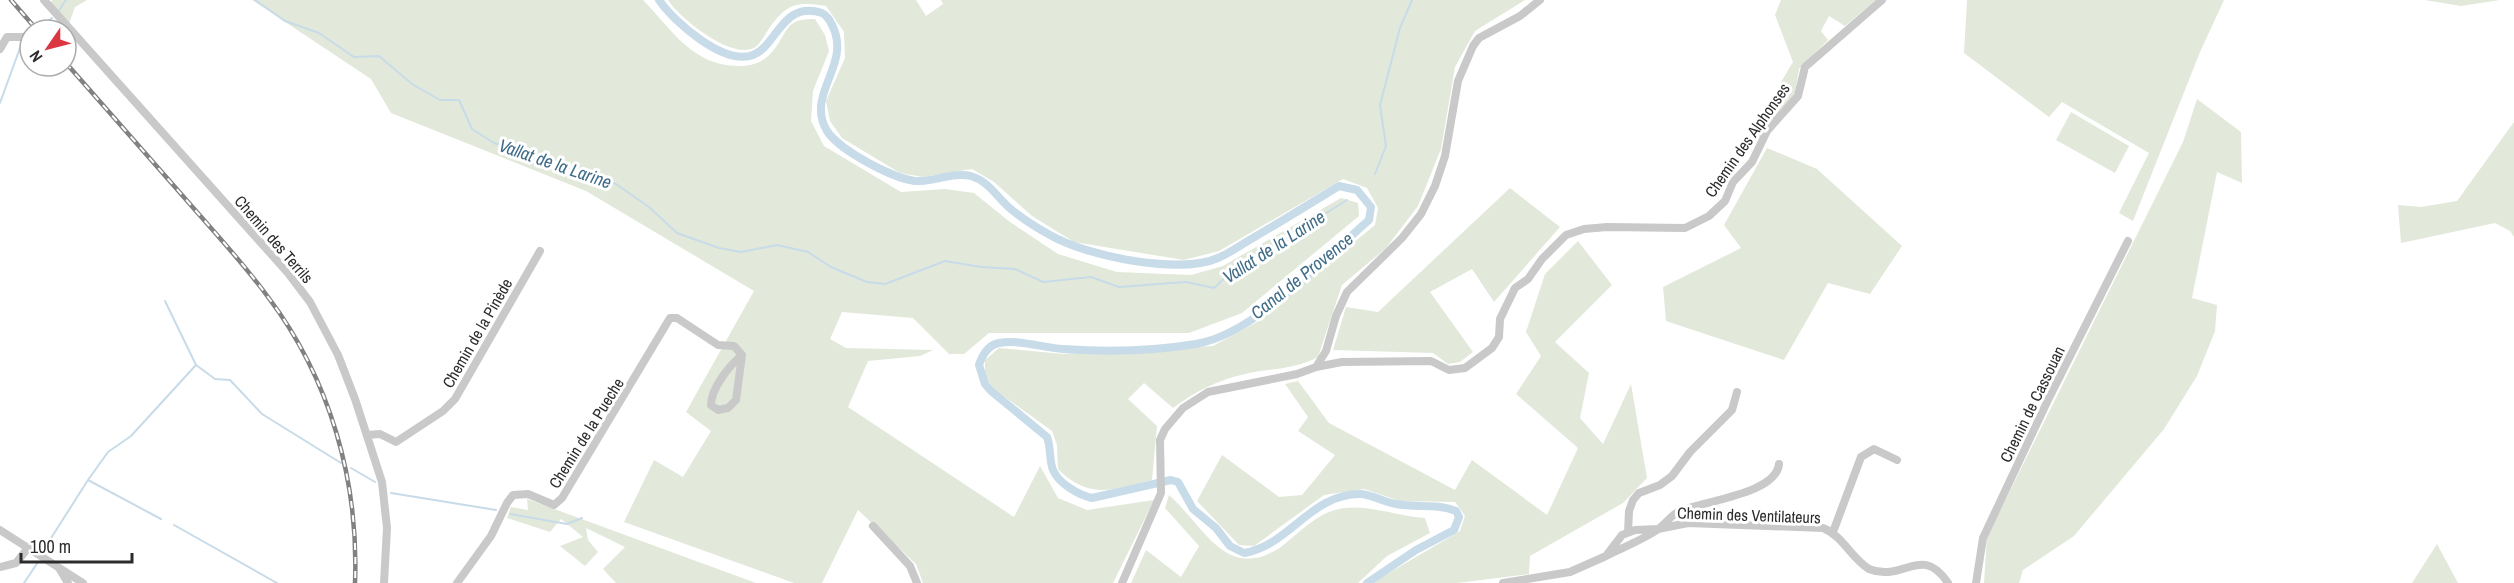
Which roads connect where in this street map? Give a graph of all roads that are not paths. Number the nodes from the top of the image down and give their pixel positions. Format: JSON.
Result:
{"nodes":[{"id":1,"x":44,"y":0,"type":"edge"},
{"id":2,"x":1540,"y":0,"type":"edge"},
{"id":3,"x":1882,"y":0,"type":"edge"},
{"id":4,"x":58,"y":18,"type":"edge"},
{"id":5,"x":18,"y":37,"type":"edge"},
{"id":6,"x":78,"y":42,"type":"edge"},
{"id":7,"x":0,"y":49,"type":"edge"},
{"id":8,"x":2128,"y":241,"type":"dead end"},
{"id":9,"x":540,"y":251,"type":"dead end"},
{"id":10,"x":742,"y":355,"type":"junction"},
{"id":11,"x":1316,"y":367,"type":"junction"},
{"id":12,"x":1737,"y":392,"type":"dead end"},
{"id":13,"x":367,"y":435,"type":"junction"},
{"id":14,"x":1897,"y":460,"type":"dead end"},
{"id":15,"x":1779,"y":464,"type":"dead end"},
{"id":16,"x":873,"y":526,"type":"dead end"},
{"id":17,"x":1658,"y":529,"type":"junction"},
{"id":18,"x":0,"y":530,"type":"edge"},
{"id":19,"x":1628,"y":532,"type":"junction"},
{"id":20,"x":1833,"y":532,"type":"junction"},
{"id":21,"x":28,"y":548,"type":"junction"},
{"id":22,"x":1606,"y":556,"type":"junction"},
{"id":23,"x":0,"y":567,"type":"edge"},
{"id":24,"x":58,"y":567,"type":"junction"},
{"id":25,"x":68,"y":583,"type":"edge"},
{"id":26,"x":83,"y":583,"type":"edge"},
{"id":27,"x":384,"y":583,"type":"edge"},
{"id":28,"x":457,"y":583,"type":"edge"},
{"id":29,"x":917,"y":583,"type":"edge"},
{"id":30,"x":1122,"y":583,"type":"edge"},
{"id":31,"x":1503,"y":583,"type":"edge"},
{"id":32,"x":1948,"y":583,"type":"edge"},
{"id":33,"x":1976,"y":583,"type":"edge"}],
"edges":[{"from":1,"to":4,"type":"street","name":"Chemin des Terrils"},
{"from":2,"to":11,"type":"street"},
{"from":3,"to":11,"type":"street","name":"Chemin des Alphonses"},
{"from":5,"to":7,"type":"street"},
{"from":6,"to":13,"type":"street","name":"Chemin des Terrils"},
{"from":8,"to":33,"type":"street","name":"Chemin de Cassouan"},
{"from":9,"to":13,"type":"street","name":"Chemin de la Pinède"},
{"from":10,"to":10,"type":"street"},
{"from":10,"to":28,"type":"street","name":"Chemin de la Pueche"},
{"from":11,"to":30,"type":"street","name":"Chemin des Alphonses"},
{"from":12,"to":19,"type":"street"},
{"from":13,"to":27,"type":"street","name":"Chemin des Terrils"},
{"from":14,"to":20,"type":"street"},
{"from":15,"to":17,"type":"street"},
{"from":16,"to":29,"type":"street"},
{"from":17,"to":19,"type":"street","name":"Chemin des Ventilateurs"},
{"from":17,"to":20,"type":"street","name":"Chemin des Ventilateurs"},
{"from":17,"to":22,"type":"street"},
{"from":18,"to":21,"type":"street"},
{"from":19,"to":22,"type":"street"},
{"from":20,"to":32,"type":"street","name":"Chemin des Ventilateurs"},
{"from":21,"to":23,"type":"street"},
{"from":21,"to":24,"type":"street"},
{"from":22,"to":31,"type":"street"},
{"from":24,"to":25,"type":"street"},
{"from":24,"to":26,"type":"street"}]}
